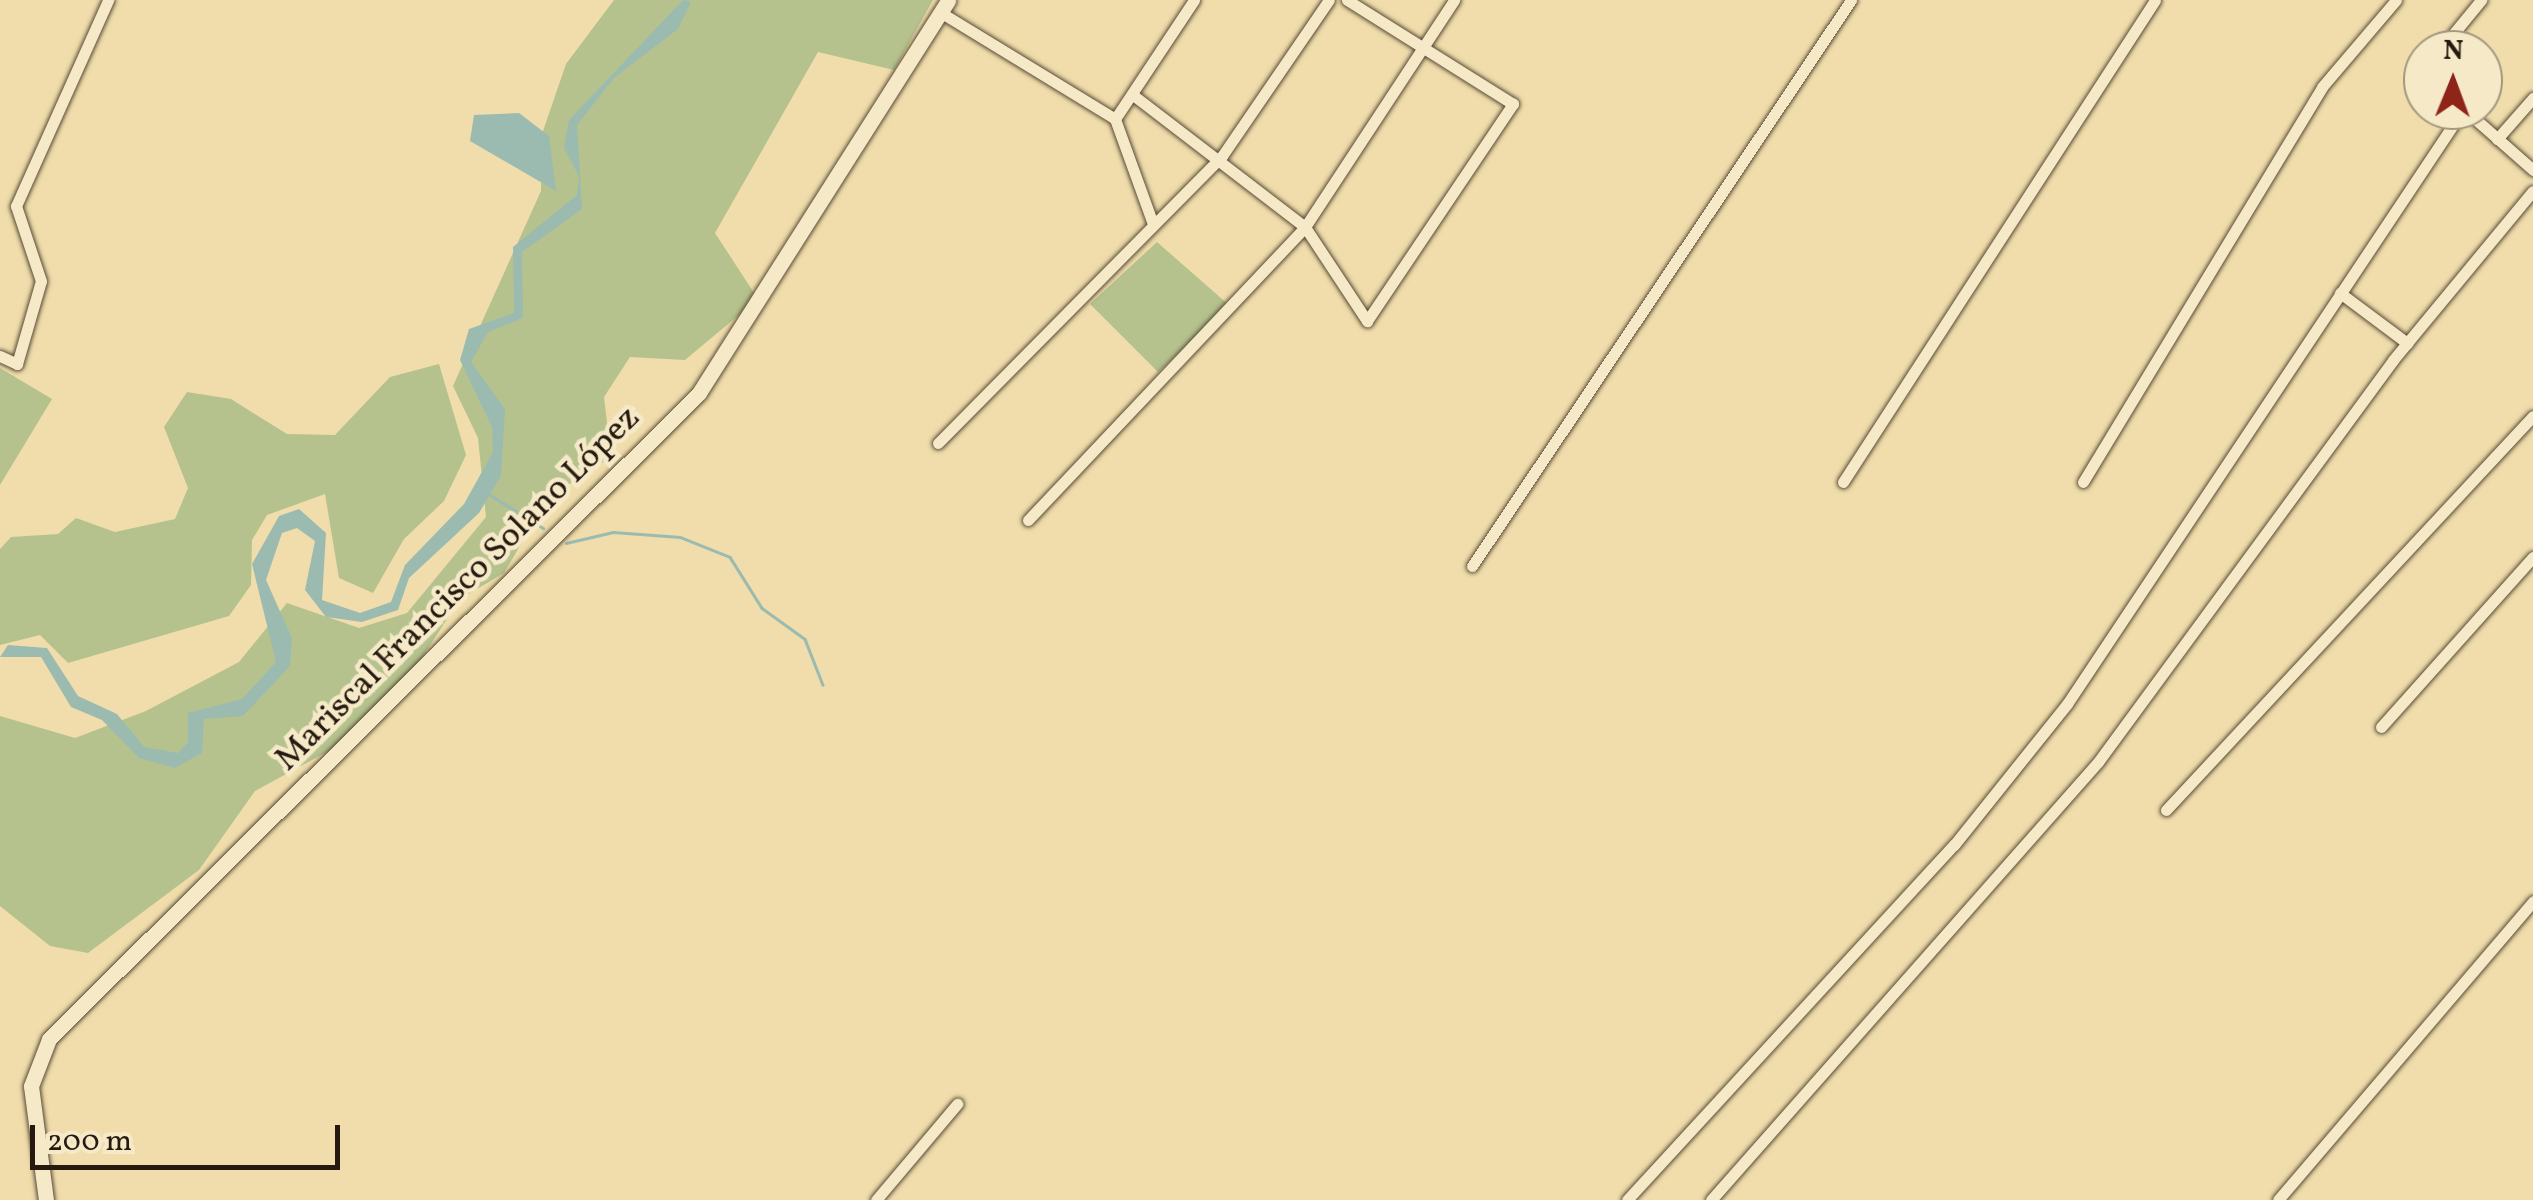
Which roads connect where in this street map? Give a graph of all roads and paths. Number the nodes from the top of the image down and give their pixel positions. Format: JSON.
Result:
{"nodes":[{"id":1,"x":108,"y":0,"type":"edge"},
{"id":2,"x":1194,"y":0,"type":"edge"},
{"id":3,"x":1329,"y":0,"type":"edge"},
{"id":4,"x":1347,"y":0,"type":"edge"},
{"id":5,"x":1454,"y":0,"type":"edge"},
{"id":6,"x":1851,"y":0,"type":"edge"},
{"id":7,"x":2156,"y":0,"type":"edge"},
{"id":8,"x":2396,"y":0,"type":"edge"},
{"id":9,"x":2481,"y":0,"type":"edge"},
{"id":10,"x":944,"y":6,"type":"edge"},
{"id":11,"x":2456,"y":30,"type":"edge"},
{"id":12,"x":1424,"y":48,"type":"junction"},
{"id":13,"x":1133,"y":95,"type":"junction"},
{"id":14,"x":2533,"y":98,"type":"edge"},
{"id":15,"x":1115,"y":118,"type":"junction"},
{"id":16,"x":2450,"y":130,"type":"edge"},
{"id":17,"x":2488,"y":130,"type":"edge"},
{"id":18,"x":2497,"y":138,"type":"junction"},
{"id":19,"x":1222,"y":156,"type":"junction"},
{"id":20,"x":2533,"y":170,"type":"edge"},
{"id":21,"x":2533,"y":192,"type":"edge"},
{"id":22,"x":1153,"y":224,"type":"junction"},
{"id":23,"x":1305,"y":227,"type":"junction"},
{"id":24,"x":2340,"y":292,"type":"junction"},
{"id":25,"x":2407,"y":343,"type":"junction"},
{"id":26,"x":0,"y":356,"type":"edge"},
{"id":27,"x":2533,"y":416,"type":"edge"},
{"id":28,"x":938,"y":443,"type":"dead end"},
{"id":29,"x":1843,"y":482,"type":"dead end"},
{"id":30,"x":2083,"y":482,"type":"dead end"},
{"id":31,"x":1028,"y":520,"type":"dead end"},
{"id":32,"x":2533,"y":558,"type":"edge"},
{"id":33,"x":1472,"y":566,"type":"dead end"},
{"id":34,"x":2381,"y":726,"type":"dead end"},
{"id":35,"x":2166,"y":810,"type":"dead end"},
{"id":36,"x":2533,"y":901,"type":"edge"},
{"id":37,"x":957,"y":1104,"type":"dead end"},
{"id":38,"x":46,"y":1200,"type":"edge"},
{"id":39,"x":876,"y":1200,"type":"edge"},
{"id":40,"x":1626,"y":1200,"type":"edge"},
{"id":41,"x":1711,"y":1200,"type":"edge"},
{"id":42,"x":2278,"y":1200,"type":"edge"}],
"edges":[{"from":1,"to":26,"type":"street"},
{"from":2,"to":13,"type":"street"},
{"from":3,"to":19,"type":"street"},
{"from":4,"to":12,"type":"street"},
{"from":5,"to":12,"type":"street"},
{"from":6,"to":33,"type":"street"},
{"from":7,"to":29,"type":"street"},
{"from":8,"to":30,"type":"street"},
{"from":9,"to":11,"type":"street"},
{"from":10,"to":15,"type":"street"},
{"from":10,"to":38,"type":"main road","name":"Mariscal Francisco Solano López"},
{"from":12,"to":23,"type":"street"},
{"from":12,"to":23,"type":"street"},
{"from":13,"to":15,"type":"street"},
{"from":13,"to":19,"type":"street"},
{"from":14,"to":18,"type":"street"},
{"from":15,"to":22,"type":"street"},
{"from":16,"to":24,"type":"street"},
{"from":17,"to":18,"type":"street"},
{"from":18,"to":20,"type":"street"},
{"from":19,"to":22,"type":"street"},
{"from":19,"to":23,"type":"street"},
{"from":21,"to":25,"type":"street"},
{"from":22,"to":28,"type":"street"},
{"from":23,"to":31,"type":"street"},
{"from":24,"to":25,"type":"street"},
{"from":24,"to":40,"type":"street"},
{"from":25,"to":41,"type":"street"},
{"from":27,"to":35,"type":"street"},
{"from":32,"to":34,"type":"street"},
{"from":36,"to":42,"type":"street"},
{"from":37,"to":39,"type":"street"}]}
